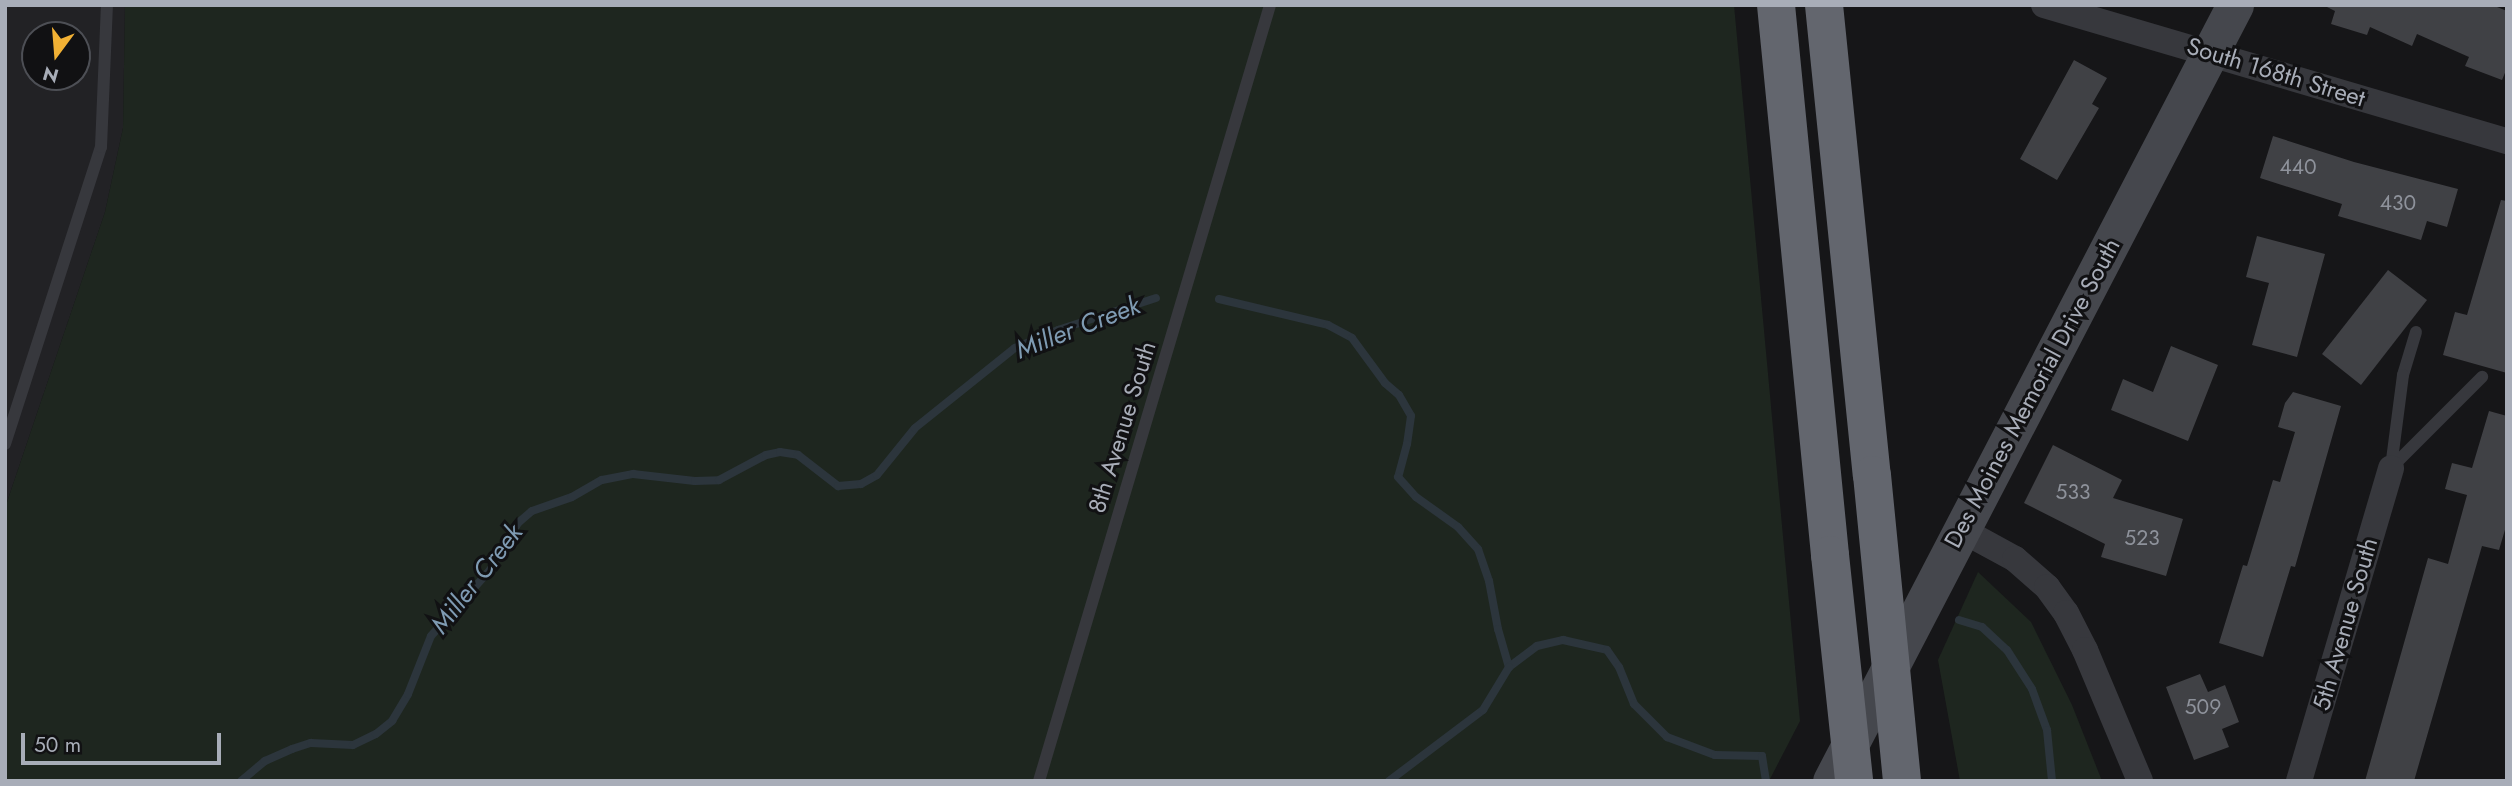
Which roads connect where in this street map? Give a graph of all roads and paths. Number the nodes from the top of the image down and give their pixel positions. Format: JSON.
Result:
{"nodes":[{"id":1,"x":107,"y":5,"type":"edge"},
{"id":2,"x":1270,"y":5,"type":"edge"},
{"id":3,"x":2044,"y":5,"type":"edge"},
{"id":4,"x":2235,"y":5,"type":"edge"},
{"id":5,"x":1777,"y":15,"type":"edge"},
{"id":6,"x":1826,"y":22,"type":"edge"},
{"id":7,"x":2210,"y":54,"type":"junction"},
{"id":8,"x":2507,"y":141,"type":"edge"},
{"id":9,"x":2416,"y":332,"type":"dead end"},
{"id":10,"x":2482,"y":377,"type":"dead end"},
{"id":11,"x":5,"y":444,"type":"edge"},
{"id":12,"x":2391,"y":468,"type":"junction"},
{"id":13,"x":1960,"y":529,"type":"junction"},
{"id":14,"x":1039,"y":781,"type":"edge"},
{"id":15,"x":1831,"y":781,"type":"edge"},
{"id":16,"x":1854,"y":781,"type":"edge"},
{"id":17,"x":1902,"y":781,"type":"edge"},
{"id":18,"x":2140,"y":781,"type":"edge"},
{"id":19,"x":2299,"y":781,"type":"edge"}],
"edges":[{"from":1,"to":11,"type":"lane"},
{"from":2,"to":14,"type":"lane","name":"8th Avenue South"},
{"from":3,"to":7,"type":"street","name":"South 168th Street"},
{"from":4,"to":7,"type":"main road","name":"Des Moines Memorial Drive South"},
{"from":5,"to":16,"type":"highway","bridge":true},
{"from":6,"to":17,"type":"highway","bridge":true},
{"from":7,"to":8,"type":"street","name":"South 168th Street"},
{"from":7,"to":13,"type":"main road","name":"Des Moines Memorial Drive South"},
{"from":9,"to":12,"type":"lane"},
{"from":10,"to":12,"type":"lane"},
{"from":12,"to":19,"type":"street","name":"5th Avenue South"},
{"from":13,"to":15,"type":"main road","name":"Des Moines Memorial Drive South"},
{"from":13,"to":18,"type":"street"}]}
